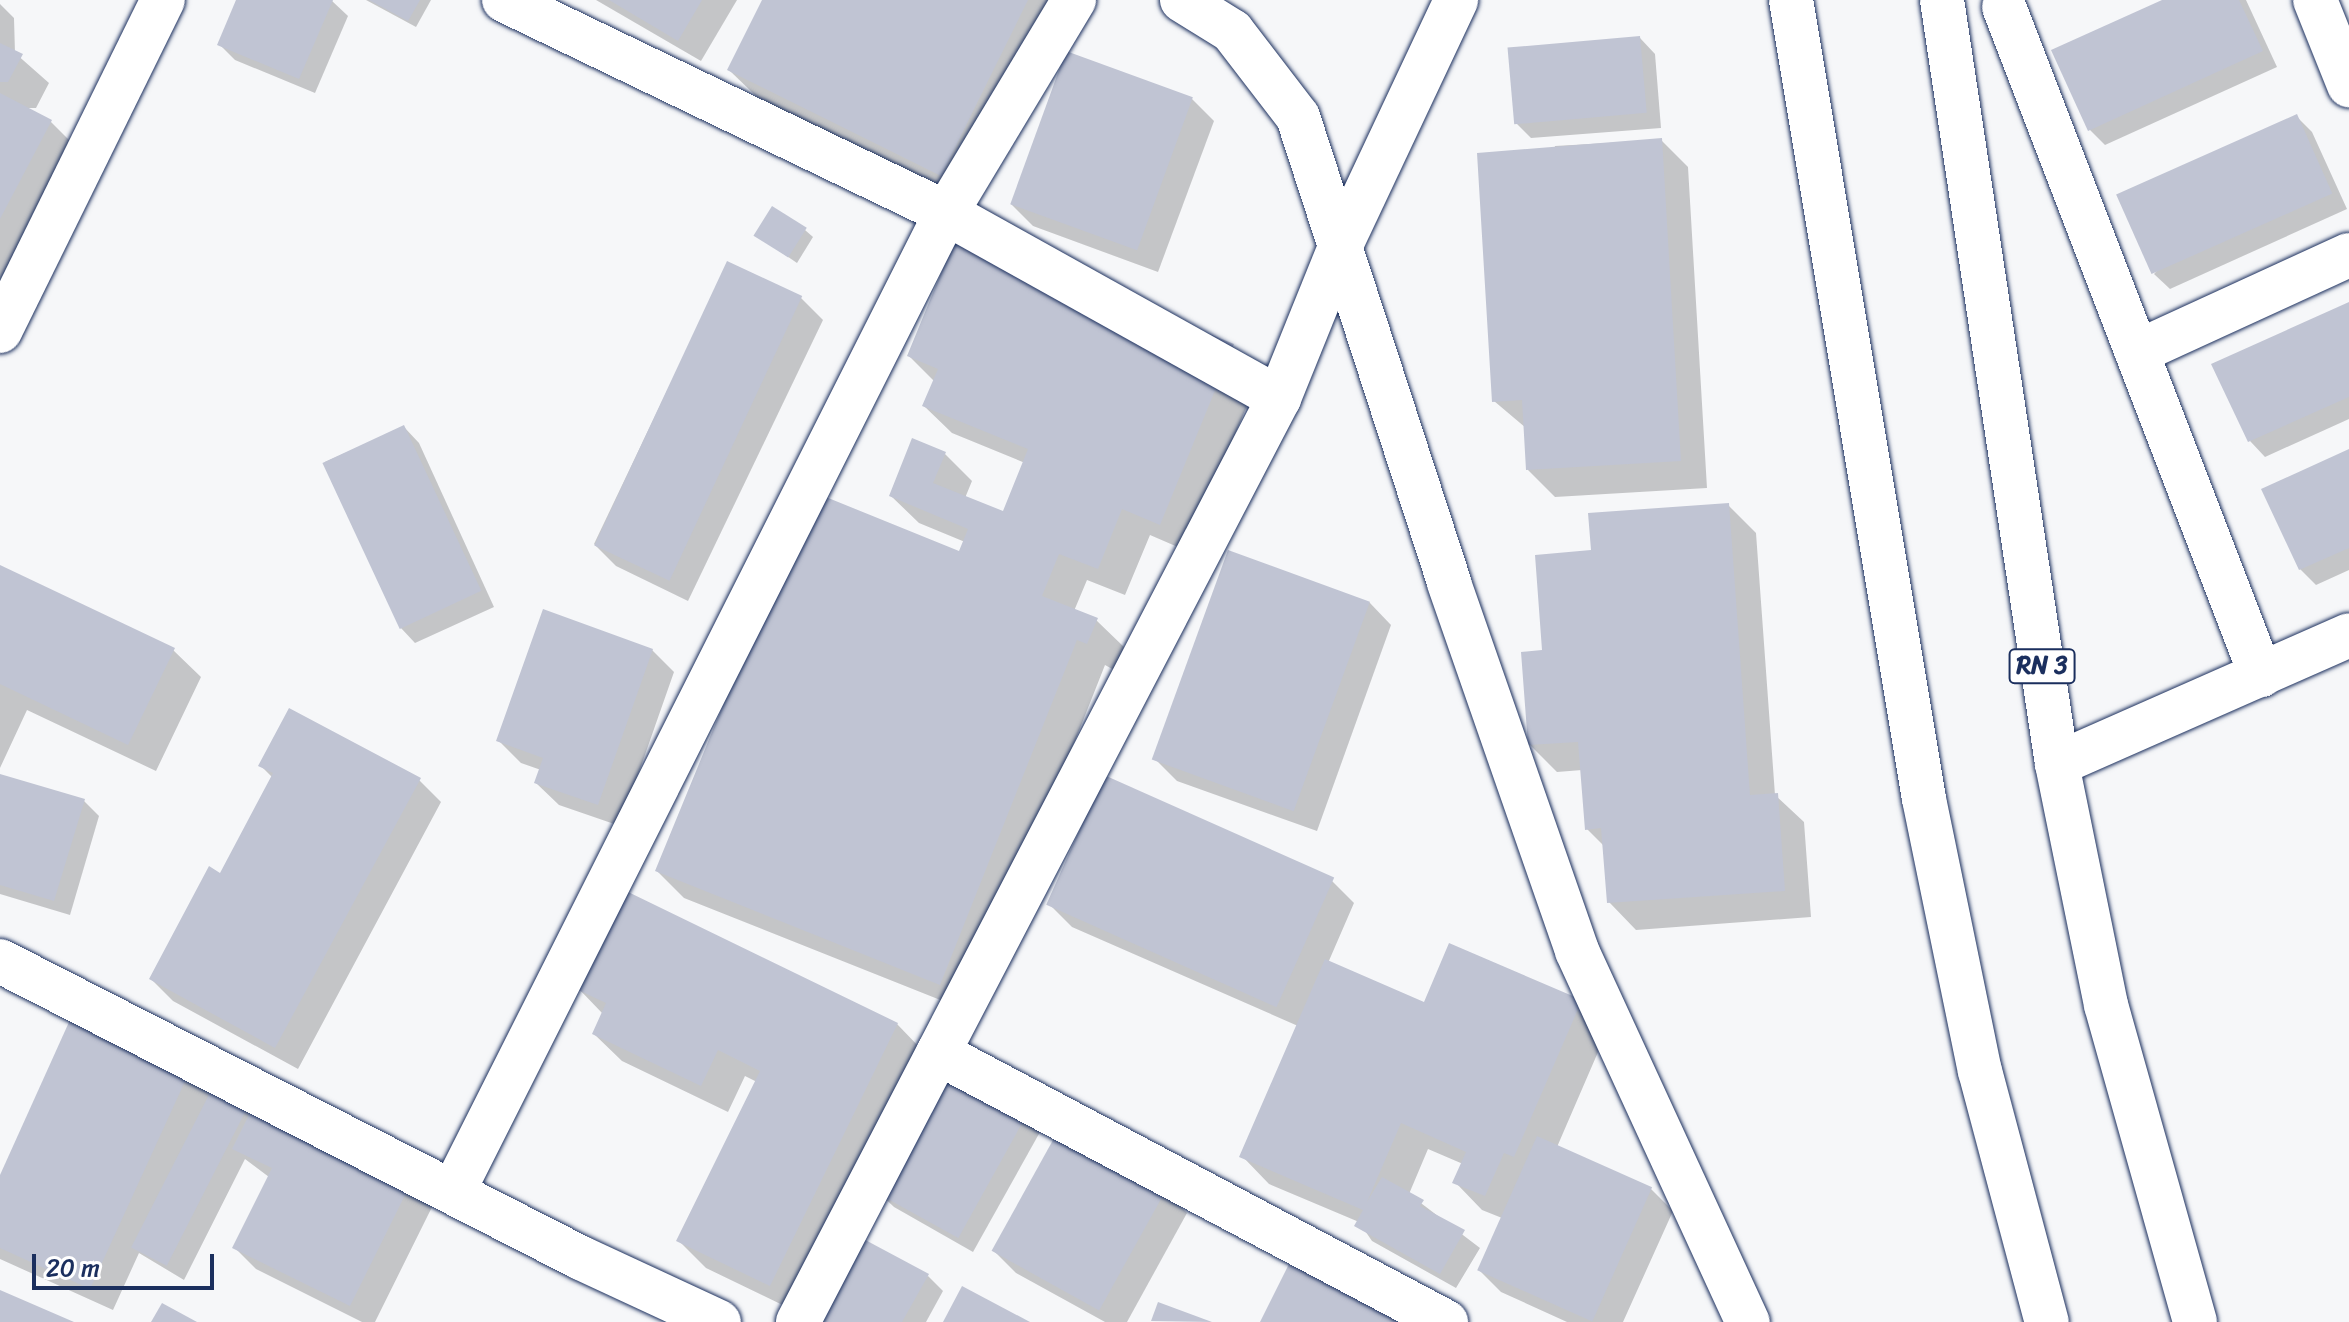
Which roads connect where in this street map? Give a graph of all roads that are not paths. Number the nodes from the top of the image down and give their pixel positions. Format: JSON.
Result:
{"nodes":[{"id":1,"x":163,"y":0,"type":"edge"},
{"id":2,"x":504,"y":0,"type":"edge"},
{"id":3,"x":1074,"y":0,"type":"edge"},
{"id":4,"x":1182,"y":0,"type":"edge"},
{"id":5,"x":1456,"y":0,"type":"edge"},
{"id":6,"x":1791,"y":0,"type":"edge"},
{"id":7,"x":2315,"y":0,"type":"edge"},
{"id":8,"x":2012,"y":4,"type":"edge"},
{"id":9,"x":1944,"y":16,"type":"edge"},
{"id":10,"x":2349,"y":85,"type":"edge"},
{"id":11,"x":946,"y":213,"type":"junction"},
{"id":12,"x":1340,"y":247,"type":"junction"},
{"id":13,"x":2349,"y":255,"type":"edge"},
{"id":14,"x":0,"y":331,"type":"edge"},
{"id":15,"x":2137,"y":352,"type":"junction"},
{"id":16,"x":1279,"y":398,"type":"junction"},
{"id":17,"x":2349,"y":635,"type":"edge"},
{"id":18,"x":2261,"y":675,"type":"junction"},
{"id":19,"x":2057,"y":764,"type":"junction"},
{"id":20,"x":0,"y":961,"type":"edge"},
{"id":21,"x":938,"y":1053,"type":"junction"},
{"id":22,"x":453,"y":1192,"type":"junction"},
{"id":23,"x":719,"y":1322,"type":"edge"},
{"id":24,"x":798,"y":1322,"type":"edge"},
{"id":25,"x":1446,"y":1322,"type":"edge"},
{"id":26,"x":1748,"y":1322,"type":"edge"},
{"id":27,"x":2047,"y":1322,"type":"edge"},
{"id":28,"x":2195,"y":1322,"type":"edge"}],
"edges":[{"from":1,"to":14,"type":"street"},
{"from":2,"to":11,"type":"street"},
{"from":3,"to":11,"type":"street"},
{"from":4,"to":12,"type":"street"},
{"from":5,"to":12,"type":"street"},
{"from":6,"to":27,"type":"street"},
{"from":7,"to":10,"type":"street"},
{"from":8,"to":9,"type":"street"},
{"from":8,"to":15,"type":"street"},
{"from":9,"to":19,"type":"street","number":"RN 3"},
{"from":11,"to":16,"type":"street"},
{"from":11,"to":22,"type":"street"},
{"from":12,"to":16,"type":"street"},
{"from":12,"to":26,"type":"street"},
{"from":13,"to":15,"type":"street"},
{"from":15,"to":18,"type":"street"},
{"from":16,"to":21,"type":"street"},
{"from":17,"to":18,"type":"street"},
{"from":18,"to":19,"type":"street"},
{"from":19,"to":28,"type":"street","number":"RN 3"},
{"from":20,"to":22,"type":"street"},
{"from":21,"to":24,"type":"street"},
{"from":21,"to":25,"type":"street"},
{"from":22,"to":23,"type":"street"}]}
